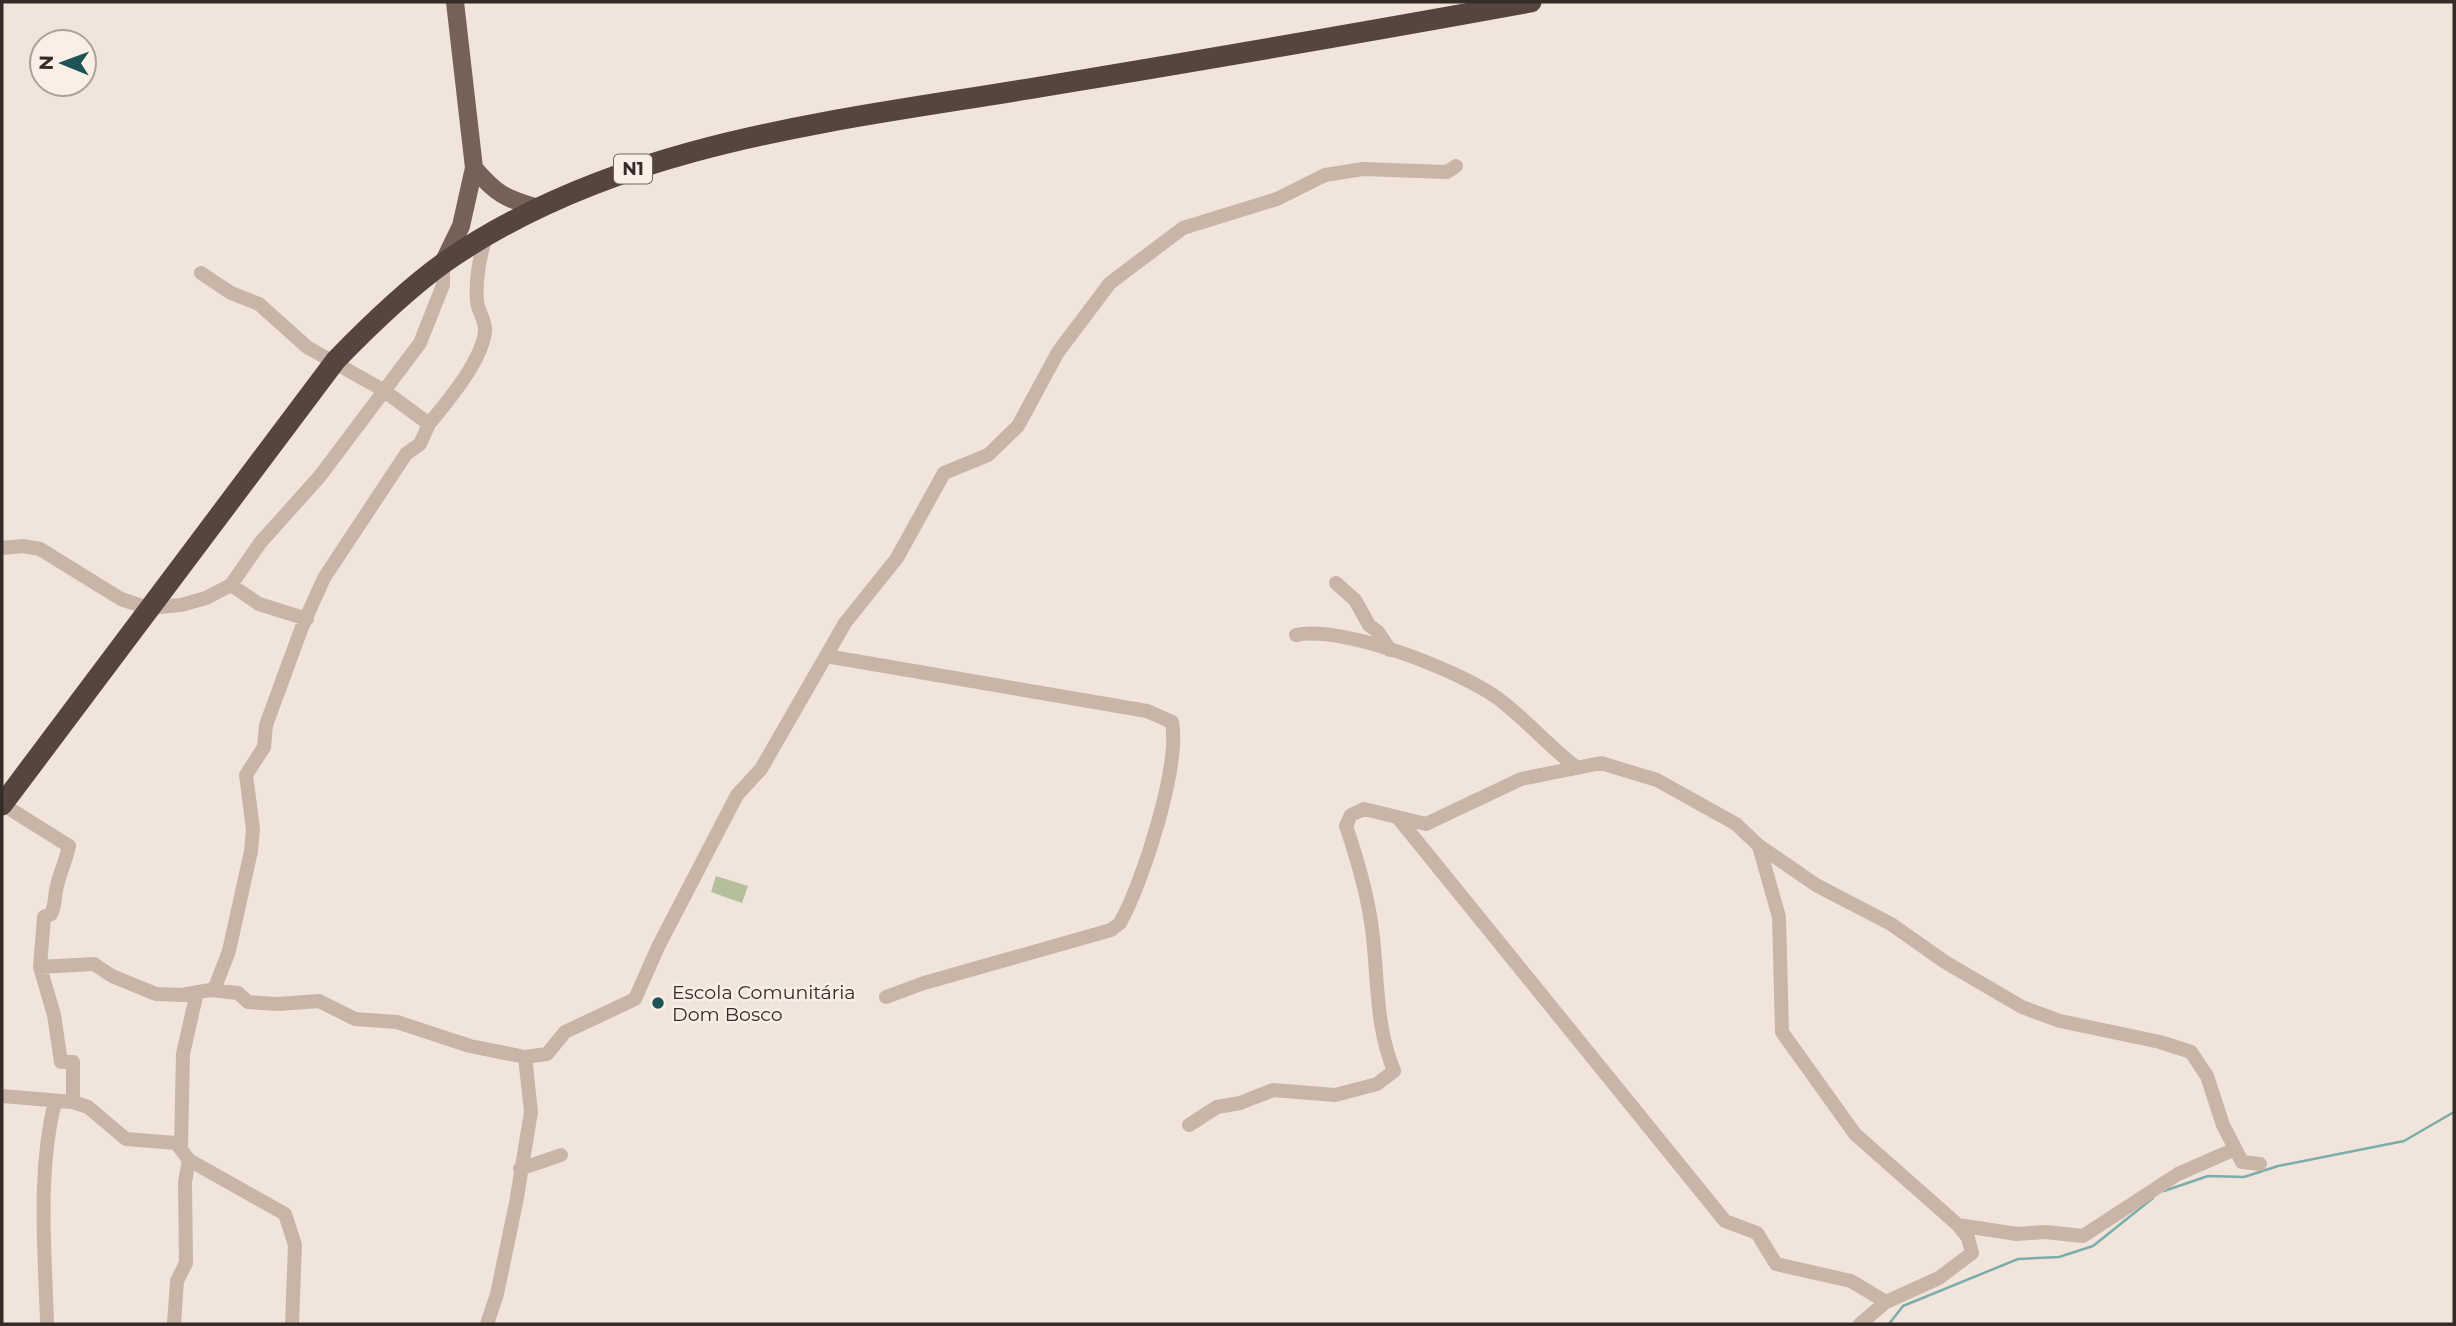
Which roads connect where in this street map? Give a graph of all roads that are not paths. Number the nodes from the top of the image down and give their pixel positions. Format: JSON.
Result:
{"nodes":[{"id":1,"x":455,"y":2,"type":"edge"},
{"id":2,"x":1531,"y":2,"type":"edge"},
{"id":3,"x":1456,"y":166,"type":"dead end"},
{"id":4,"x":474,"y":168,"type":"junction"},
{"id":5,"x":538,"y":208,"type":"junction"},
{"id":6,"x":486,"y":237,"type":"junction"},
{"id":7,"x":443,"y":263,"type":"junction"},
{"id":8,"x":201,"y":273,"type":"dead end"},
{"id":9,"x":336,"y":360,"type":"junction"},
{"id":10,"x":383,"y":390,"type":"junction"},
{"id":11,"x":429,"y":424,"type":"junction"},
{"id":12,"x":2,"y":548,"type":"edge"},
{"id":13,"x":1336,"y":583,"type":"dead end"},
{"id":14,"x":231,"y":585,"type":"junction"},
{"id":15,"x":148,"y":608,"type":"junction"},
{"id":16,"x":307,"y":619,"type":"junction"},
{"id":17,"x":1296,"y":635,"type":"dead end"},
{"id":18,"x":1390,"y":650,"type":"junction"},
{"id":19,"x":826,"y":656,"type":"junction"},
{"id":20,"x":1577,"y":768,"type":"junction"},
{"id":21,"x":2,"y":804,"type":"edge"},
{"id":22,"x":1399,"y":819,"type":"junction"},
{"id":23,"x":1758,"y":845,"type":"junction"},
{"id":24,"x":40,"y":967,"type":"junction"},
{"id":25,"x":214,"y":990,"type":"junction"},
{"id":26,"x":197,"y":992,"type":"junction"},
{"id":27,"x":886,"y":997,"type":"dead end"},
{"id":28,"x":525,"y":1057,"type":"junction"},
{"id":29,"x":2,"y":1096,"type":"edge"},
{"id":30,"x":55,"y":1101,"type":"junction"},
{"id":31,"x":72,"y":1102,"type":"junction"},
{"id":32,"x":1189,"y":1125,"type":"dead end"},
{"id":33,"x":2235,"y":1149,"type":"junction"},
{"id":34,"x":185,"y":1154,"type":"junction"},
{"id":35,"x":561,"y":1155,"type":"dead end"},
{"id":36,"x":2260,"y":1164,"type":"dead end"},
{"id":37,"x":520,"y":1170,"type":"junction"},
{"id":38,"x":1958,"y":1226,"type":"junction"},
{"id":39,"x":1886,"y":1302,"type":"junction"},
{"id":40,"x":47,"y":1324,"type":"edge"},
{"id":41,"x":174,"y":1324,"type":"edge"},
{"id":42,"x":292,"y":1324,"type":"edge"},
{"id":43,"x":487,"y":1324,"type":"edge"},
{"id":44,"x":1860,"y":1324,"type":"edge"}],
"edges":[{"from":1,"to":4,"type":"main road"},
{"from":2,"to":5,"type":"highway","number":"N1"},
{"from":3,"to":19,"type":"street"},
{"from":4,"to":5,"type":"main road"},
{"from":4,"to":7,"type":"main road"},
{"from":5,"to":6,"type":"highway","number":"N1"},
{"from":6,"to":7,"type":"highway","number":"N1"},
{"from":6,"to":11,"type":"street"},
{"from":7,"to":9,"type":"highway","number":"N1"},
{"from":7,"to":10,"type":"street"},
{"from":8,"to":9,"type":"street"},
{"from":9,"to":10,"type":"street"},
{"from":9,"to":15,"type":"highway","number":"N1"},
{"from":10,"to":11,"type":"street"},
{"from":10,"to":14,"type":"street"},
{"from":11,"to":16,"type":"street"},
{"from":12,"to":15,"type":"street"},
{"from":13,"to":18,"type":"street"},
{"from":14,"to":15,"type":"street"},
{"from":14,"to":16,"type":"street"},
{"from":15,"to":21,"type":"highway","number":"N1"},
{"from":16,"to":25,"type":"street"},
{"from":17,"to":18,"type":"street"},
{"from":18,"to":20,"type":"street"},
{"from":19,"to":27,"type":"street"},
{"from":19,"to":28,"type":"street"},
{"from":20,"to":22,"type":"street"},
{"from":20,"to":23,"type":"street"},
{"from":21,"to":24,"type":"street"},
{"from":22,"to":32,"type":"street"},
{"from":22,"to":39,"type":"street"},
{"from":23,"to":33,"type":"street"},
{"from":23,"to":38,"type":"street"},
{"from":24,"to":26,"type":"street"},
{"from":24,"to":31,"type":"street"},
{"from":25,"to":26,"type":"street"},
{"from":25,"to":28,"type":"street"},
{"from":26,"to":34,"type":"street"},
{"from":28,"to":37,"type":"street"},
{"from":29,"to":30,"type":"street"},
{"from":30,"to":31,"type":"street"},
{"from":30,"to":40,"type":"street"},
{"from":31,"to":34,"type":"street"},
{"from":33,"to":36,"type":"street"},
{"from":33,"to":38,"type":"street"},
{"from":34,"to":41,"type":"street"},
{"from":34,"to":42,"type":"street"},
{"from":35,"to":37,"type":"street"},
{"from":37,"to":43,"type":"street"},
{"from":38,"to":39,"type":"street"},
{"from":39,"to":44,"type":"street"}]}
